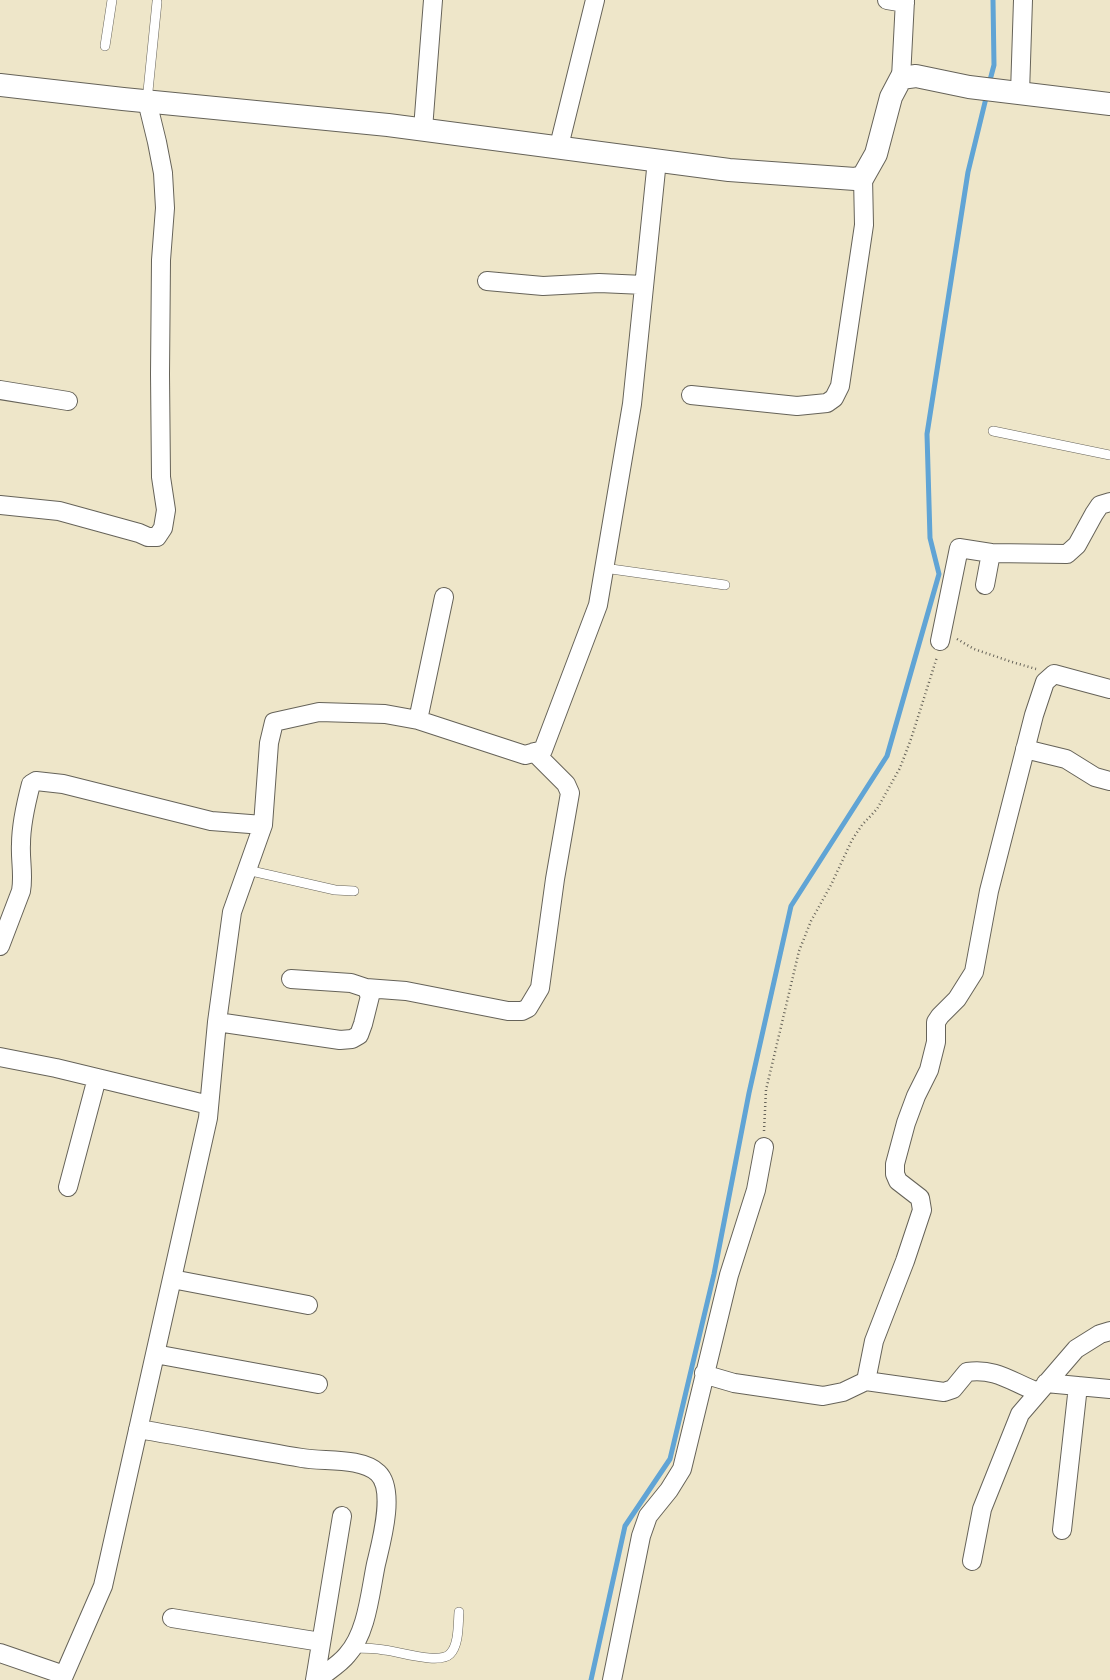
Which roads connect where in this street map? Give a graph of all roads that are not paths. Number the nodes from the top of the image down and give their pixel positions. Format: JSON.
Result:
{"nodes":[{"id":1,"x":112,"y":0,"type":"edge"},
{"id":2,"x":433,"y":0,"type":"edge"},
{"id":3,"x":595,"y":0,"type":"edge"},
{"id":4,"x":887,"y":0,"type":"edge"},
{"id":5,"x":1023,"y":0,"type":"edge"},
{"id":6,"x":905,"y":1,"type":"edge"},
{"id":7,"x":157,"y":2,"type":"dead end"},
{"id":8,"x":105,"y":46,"type":"dead end"},
{"id":9,"x":901,"y":78,"type":"junction"},
{"id":10,"x":0,"y":85,"type":"edge"},
{"id":11,"x":1016,"y":93,"type":"junction"},
{"id":12,"x":147,"y":102,"type":"junction"},
{"id":13,"x":1110,"y":104,"type":"edge"},
{"id":14,"x":423,"y":129,"type":"junction"},
{"id":15,"x":559,"y":146,"type":"junction"},
{"id":16,"x":657,"y":160,"type":"junction"},
{"id":17,"x":863,"y":177,"type":"junction"},
{"id":18,"x":487,"y":281,"type":"dead end"},
{"id":19,"x":644,"y":285,"type":"junction"},
{"id":20,"x":0,"y":390,"type":"edge"},
{"id":21,"x":691,"y":395,"type":"dead end"},
{"id":22,"x":68,"y":401,"type":"dead end"},
{"id":23,"x":993,"y":431,"type":"dead end"},
{"id":24,"x":1110,"y":455,"type":"edge"},
{"id":25,"x":1110,"y":502,"type":"edge"},
{"id":26,"x":0,"y":505,"type":"edge"},
{"id":27,"x":991,"y":553,"type":"junction"},
{"id":28,"x":604,"y":568,"type":"junction"},
{"id":29,"x":725,"y":585,"type":"dead end"},
{"id":30,"x":985,"y":585,"type":"dead end"},
{"id":31,"x":444,"y":597,"type":"dead end"},
{"id":32,"x":940,"y":641,"type":"road end"},
{"id":33,"x":1110,"y":689,"type":"edge"},
{"id":34,"x":418,"y":720,"type":"junction"},
{"id":35,"x":1025,"y":749,"type":"junction"},
{"id":36,"x":534,"y":752,"type":"junction"},
{"id":37,"x":1110,"y":781,"type":"edge"},
{"id":38,"x":263,"y":825,"type":"junction"},
{"id":39,"x":247,"y":870,"type":"junction"},
{"id":40,"x":354,"y":891,"type":"dead end"},
{"id":41,"x":0,"y":946,"type":"edge"},
{"id":42,"x":292,"y":979,"type":"dead end"},
{"id":43,"x":366,"y":988,"type":"junction"},
{"id":44,"x":217,"y":1022,"type":"junction"},
{"id":45,"x":0,"y":1057,"type":"edge"},
{"id":46,"x":97,"y":1078,"type":"junction"},
{"id":47,"x":209,"y":1105,"type":"junction"},
{"id":48,"x":764,"y":1147,"type":"road end"},
{"id":49,"x":68,"y":1187,"type":"dead end"},
{"id":50,"x":172,"y":1279,"type":"junction"},
{"id":51,"x":308,"y":1306,"type":"dead end"},
{"id":52,"x":1110,"y":1331,"type":"edge"},
{"id":53,"x":155,"y":1354,"type":"junction"},
{"id":54,"x":704,"y":1373,"type":"junction"},
{"id":55,"x":866,"y":1381,"type":"junction"},
{"id":56,"x":318,"y":1384,"type":"dead end"},
{"id":57,"x":1078,"y":1386,"type":"junction"},
{"id":58,"x":1042,"y":1387,"type":"junction"},
{"id":59,"x":1110,"y":1389,"type":"edge"},
{"id":60,"x":138,"y":1429,"type":"junction"},
{"id":61,"x":342,"y":1516,"type":"dead end"},
{"id":62,"x":1062,"y":1530,"type":"dead end"},
{"id":63,"x":972,"y":1561,"type":"dead end"},
{"id":64,"x":459,"y":1612,"type":"dead end"},
{"id":65,"x":172,"y":1618,"type":"dead end"},
{"id":66,"x":321,"y":1642,"type":"junction"},
{"id":67,"x":353,"y":1648,"type":"junction"},
{"id":68,"x":0,"y":1653,"type":"edge"},
{"id":69,"x":63,"y":1678,"type":"edge"},
{"id":70,"x":316,"y":1680,"type":"edge"},
{"id":71,"x":612,"y":1680,"type":"edge"}],
"edges":[{"from":1,"to":8,"type":"lane"},
{"from":2,"to":14,"type":"street"},
{"from":3,"to":15,"type":"street"},
{"from":4,"to":6,"type":"street"},
{"from":5,"to":11,"type":"street"},
{"from":6,"to":9,"type":"street"},
{"from":7,"to":12,"type":"lane"},
{"from":9,"to":11,"type":"street"},
{"from":9,"to":17,"type":"street"},
{"from":10,"to":12,"type":"street"},
{"from":11,"to":13,"type":"street"},
{"from":12,"to":14,"type":"street"},
{"from":12,"to":26,"type":"street"},
{"from":14,"to":15,"type":"street"},
{"from":15,"to":16,"type":"street"},
{"from":16,"to":17,"type":"street"},
{"from":16,"to":19,"type":"street"},
{"from":17,"to":21,"type":"street"},
{"from":18,"to":19,"type":"street"},
{"from":19,"to":28,"type":"street"},
{"from":20,"to":22,"type":"street"},
{"from":23,"to":24,"type":"lane"},
{"from":25,"to":27,"type":"street"},
{"from":27,"to":30,"type":"street"},
{"from":27,"to":32,"type":"street"},
{"from":28,"to":29,"type":"lane"},
{"from":28,"to":36,"type":"street"},
{"from":31,"to":34,"type":"street"},
{"from":33,"to":35,"type":"street"},
{"from":34,"to":36,"type":"street"},
{"from":34,"to":38,"type":"street"},
{"from":35,"to":37,"type":"street"},
{"from":35,"to":55,"type":"street"},
{"from":36,"to":43,"type":"street"},
{"from":38,"to":39,"type":"street"},
{"from":38,"to":41,"type":"street"},
{"from":39,"to":40,"type":"lane"},
{"from":39,"to":44,"type":"street"},
{"from":42,"to":43,"type":"street"},
{"from":43,"to":44,"type":"street"},
{"from":44,"to":47,"type":"street"},
{"from":45,"to":46,"type":"street"},
{"from":46,"to":47,"type":"street"},
{"from":46,"to":49,"type":"street"},
{"from":47,"to":50,"type":"street"},
{"from":48,"to":54,"type":"street"},
{"from":50,"to":51,"type":"street"},
{"from":50,"to":53,"type":"street"},
{"from":52,"to":58,"type":"street"},
{"from":53,"to":56,"type":"street"},
{"from":53,"to":60,"type":"street"},
{"from":54,"to":55,"type":"street"},
{"from":54,"to":71,"type":"street"},
{"from":55,"to":58,"type":"street"},
{"from":57,"to":58,"type":"street"},
{"from":57,"to":59,"type":"street"},
{"from":57,"to":62,"type":"street"},
{"from":58,"to":63,"type":"street"},
{"from":60,"to":67,"type":"street"},
{"from":60,"to":69,"type":"street"},
{"from":61,"to":66,"type":"street"},
{"from":64,"to":67,"type":"lane"},
{"from":65,"to":66,"type":"street"},
{"from":66,"to":70,"type":"street"},
{"from":67,"to":70,"type":"street"},
{"from":68,"to":69,"type":"street"}]}
